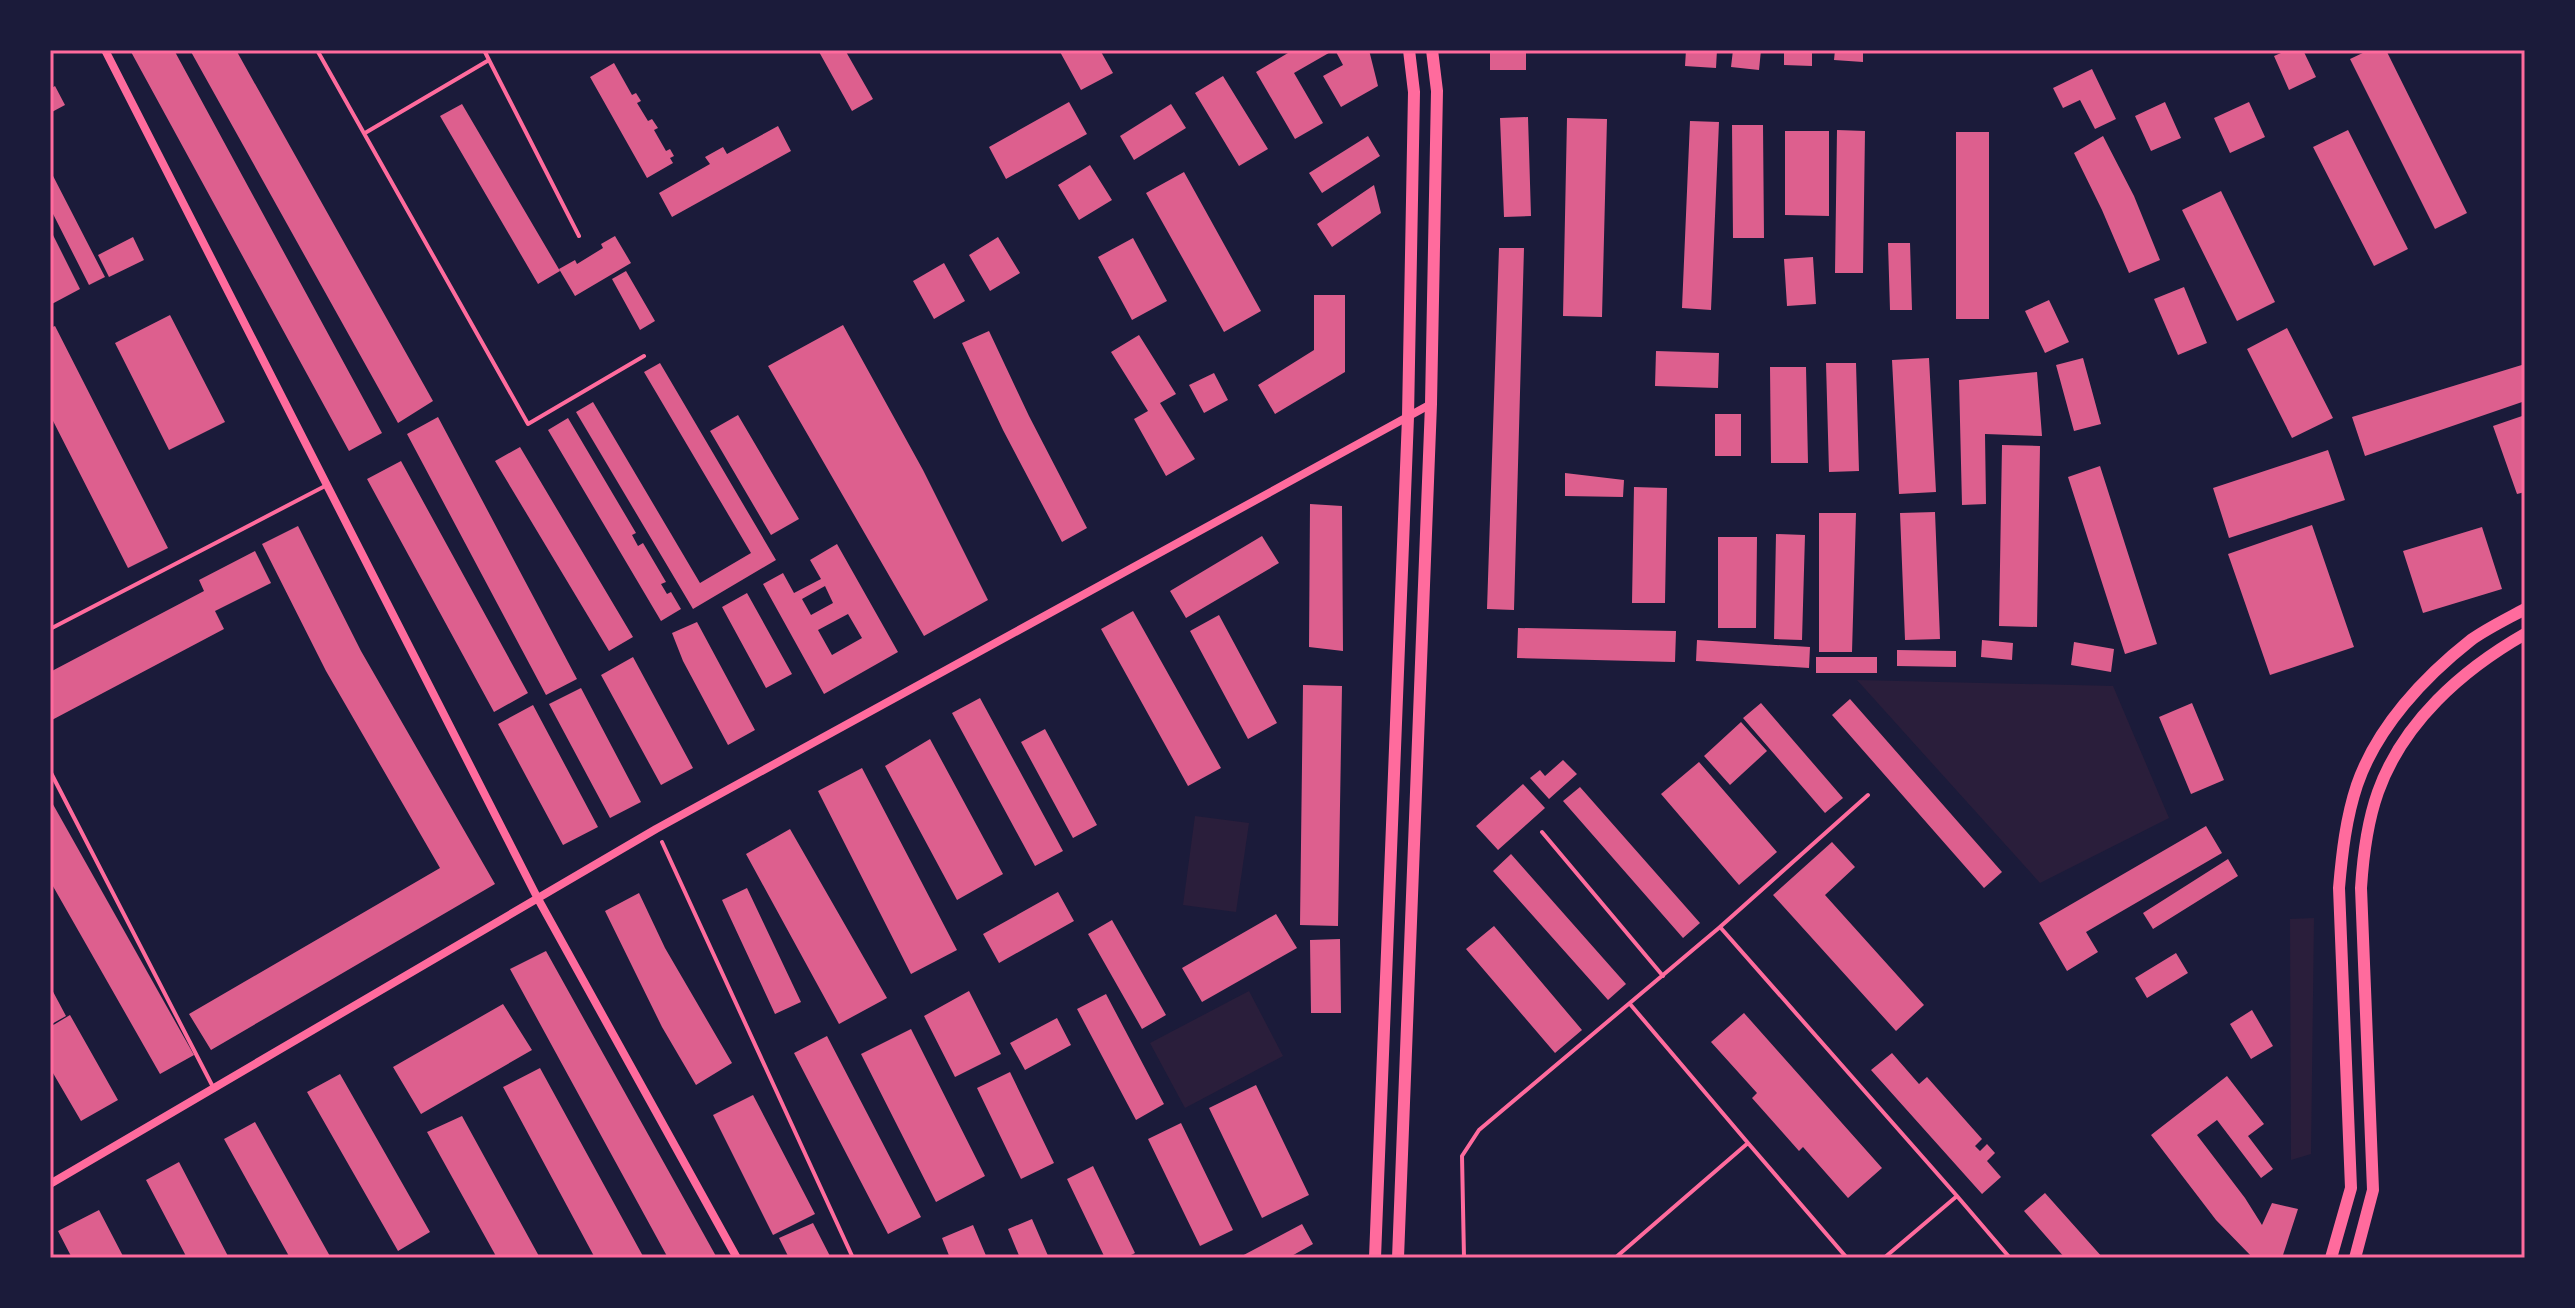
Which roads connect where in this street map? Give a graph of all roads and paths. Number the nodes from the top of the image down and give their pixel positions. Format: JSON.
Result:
{"nodes":[{"id":1,"x":105,"y":50,"type":"edge"},
{"id":2,"x":317,"y":50,"type":"edge"},
{"id":3,"x":484,"y":50,"type":"edge"},
{"id":4,"x":1409,"y":50,"type":"edge"},
{"id":5,"x":1432,"y":50,"type":"edge"},
{"id":6,"x":489,"y":60,"type":"junction"},
{"id":7,"x":365,"y":133,"type":"junction"},
{"id":8,"x":579,"y":236,"type":"dead end"},
{"id":9,"x":644,"y":356,"type":"dead end"},
{"id":10,"x":1431,"y":404,"type":"junction"},
{"id":11,"x":1408,"y":417,"type":"junction"},
{"id":12,"x":327,"y":485,"type":"junction"},
{"id":13,"x":2525,"y":609,"type":"edge"},
{"id":14,"x":50,"y":629,"type":"edge"},
{"id":15,"x":2525,"y":634,"type":"edge"},
{"id":16,"x":50,"y":771,"type":"edge"},
{"id":17,"x":1868,"y":795,"type":"dead end"},
{"id":18,"x":656,"y":829,"type":"junction"},
{"id":19,"x":1542,"y":832,"type":"dead end"},
{"id":20,"x":537,"y":897,"type":"junction"},
{"id":21,"x":1720,"y":927,"type":"junction"},
{"id":22,"x":1663,"y":976,"type":"junction"},
{"id":23,"x":1630,"y":1004,"type":"junction"},
{"id":24,"x":213,"y":1087,"type":"junction"},
{"id":25,"x":1748,"y":1143,"type":"junction"},
{"id":26,"x":50,"y":1184,"type":"edge"},
{"id":27,"x":1957,"y":1196,"type":"junction"},
{"id":28,"x":737,"y":1258,"type":"edge"},
{"id":29,"x":853,"y":1258,"type":"edge"},
{"id":30,"x":1375,"y":1258,"type":"edge"},
{"id":31,"x":1398,"y":1258,"type":"edge"},
{"id":32,"x":1464,"y":1258,"type":"edge"},
{"id":33,"x":1615,"y":1258,"type":"edge"},
{"id":34,"x":1847,"y":1258,"type":"edge"},
{"id":35,"x":1884,"y":1258,"type":"edge"},
{"id":36,"x":2010,"y":1258,"type":"edge"},
{"id":37,"x":2331,"y":1258,"type":"edge"},
{"id":38,"x":2355,"y":1258,"type":"edge"}],
"edges":[{"from":1,"to":12,"type":"street"},
{"from":2,"to":7,"type":"lane"},
{"from":3,"to":6,"type":"lane"},
{"from":4,"to":11,"type":"main road"},
{"from":5,"to":10,"type":"main road"},
{"from":6,"to":7,"type":"lane"},
{"from":6,"to":8,"type":"lane"},
{"from":7,"to":9,"type":"lane"},
{"from":10,"to":11,"type":"street"},
{"from":10,"to":31,"type":"main road"},
{"from":11,"to":18,"type":"street"},
{"from":11,"to":30,"type":"main road"},
{"from":12,"to":14,"type":"lane"},
{"from":12,"to":20,"type":"street"},
{"from":13,"to":37,"type":"main road"},
{"from":15,"to":38,"type":"main road"},
{"from":16,"to":24,"type":"lane"},
{"from":17,"to":21,"type":"lane"},
{"from":18,"to":20,"type":"street"},
{"from":18,"to":29,"type":"path"},
{"from":19,"to":22,"type":"lane"},
{"from":20,"to":24,"type":"street"},
{"from":20,"to":28,"type":"street"},
{"from":21,"to":22,"type":"lane"},
{"from":21,"to":27,"type":"lane"},
{"from":22,"to":23,"type":"lane"},
{"from":23,"to":25,"type":"lane"},
{"from":23,"to":32,"type":"lane"},
{"from":24,"to":26,"type":"street"},
{"from":25,"to":33,"type":"lane"},
{"from":25,"to":34,"type":"lane"},
{"from":27,"to":35,"type":"lane"},
{"from":27,"to":36,"type":"lane"}]}
